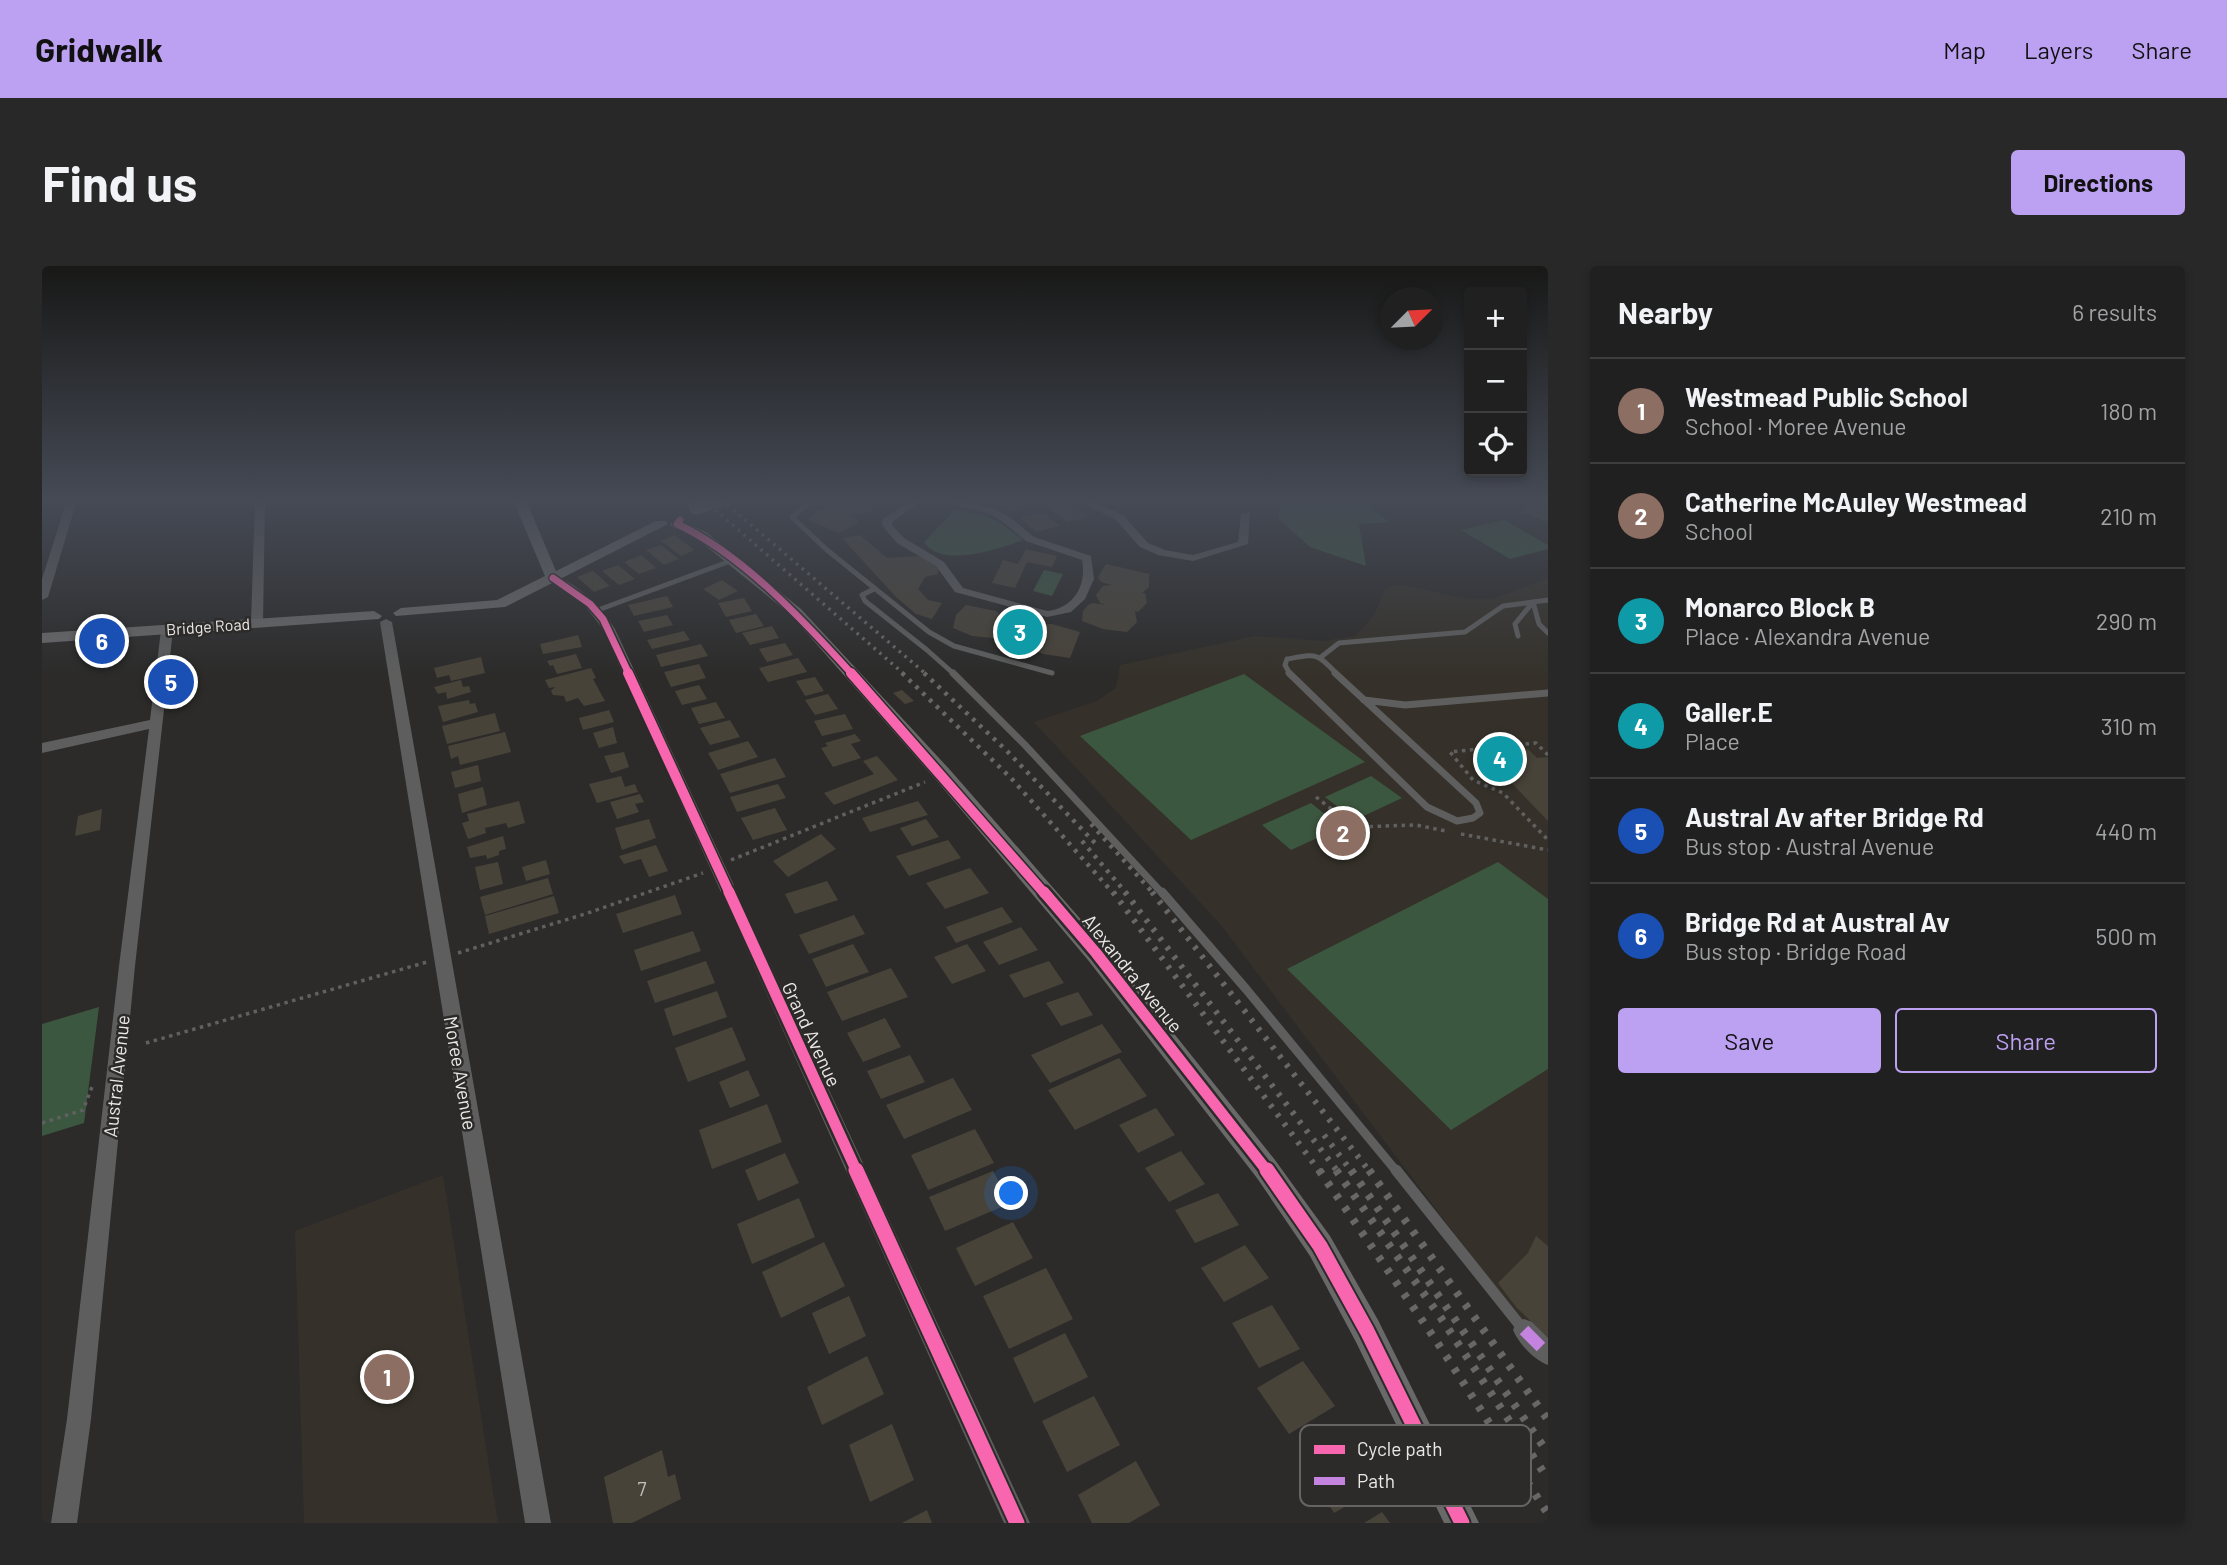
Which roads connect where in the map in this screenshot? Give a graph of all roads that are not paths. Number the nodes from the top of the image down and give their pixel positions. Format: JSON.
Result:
{"nodes":[{"id":1,"x":54,"y":559,"type":"edge"},
{"id":2,"x":259,"y":559,"type":"edge"},
{"id":3,"x":543,"y":559,"type":"edge"},
{"id":4,"x":594,"y":559,"type":"edge"},
{"id":5,"x":839,"y":559,"type":"edge"},
{"id":6,"x":929,"y":559,"type":"edge"},
{"id":7,"x":1087,"y":559,"type":"edge"},
{"id":8,"x":733,"y":560,"type":"joint"},
{"id":9,"x":553,"y":578,"type":"junction"},
{"id":10,"x":874,"y":589,"type":"junction"},
{"id":11,"x":42,"y":597,"type":"edge"},
{"id":12,"x":1548,"y":600,"type":"edge"},
{"id":13,"x":1534,"y":602,"type":"junction"},
{"id":14,"x":598,"y":610,"type":"junction"},
{"id":15,"x":380,"y":619,"type":"junction"},
{"id":16,"x":257,"y":623,"type":"junction"},
{"id":17,"x":167,"y":630,"type":"junction"},
{"id":18,"x":1548,"y":633,"type":"edge"},
{"id":19,"x":1518,"y":636,"type":"dead end"},
{"id":20,"x":42,"y":638,"type":"edge"},
{"id":21,"x":614,"y":641,"type":"junction"},
{"id":22,"x":1321,"y":657,"type":"junction"},
{"id":23,"x":1052,"y":673,"type":"dead end"},
{"id":24,"x":1548,"y":693,"type":"edge"},
{"id":25,"x":1364,"y":700,"type":"junction"},
{"id":26,"x":155,"y":723,"type":"junction"},
{"id":27,"x":42,"y":748,"type":"edge"},
{"id":28,"x":1524,"y":1330,"type":"joint"},
{"id":29,"x":1548,"y":1354,"type":"edge"},
{"id":30,"x":1413,"y":1425,"type":"edge"},
{"id":31,"x":1454,"y":1506,"type":"edge"},
{"id":32,"x":64,"y":1523,"type":"edge"},
{"id":33,"x":538,"y":1523,"type":"edge"},
{"id":34,"x":1017,"y":1523,"type":"edge"},
{"id":35,"x":1462,"y":1523,"type":"edge"}],
"edges":[{"from":1,"to":11,"type":"street"},
{"from":2,"to":16,"type":"street"},
{"from":3,"to":9,"type":"street"},
{"from":4,"to":9,"type":"street"},
{"from":5,"to":10,"type":"lane"},
{"from":6,"to":7,"type":"street"},
{"from":8,"to":14,"type":"lane"},
{"from":8,"to":30,"type":"street","name":"Alexandra Avenue"},
{"from":9,"to":14,"type":"street","name":"Grand Avenue"},
{"from":9,"to":15,"type":"street"},
{"from":9,"to":21,"type":"street","name":"Grand Avenue"},
{"from":10,"to":23,"type":"lane"},
{"from":10,"to":28,"type":"lane"},
{"from":12,"to":13,"type":"lane"},
{"from":13,"to":18,"type":"lane"},
{"from":13,"to":19,"type":"lane"},
{"from":13,"to":22,"type":"lane"},
{"from":14,"to":21,"type":"street","name":"Grand Avenue"},
{"from":15,"to":16,"type":"street","name":"Bridge Road"},
{"from":15,"to":33,"type":"street","name":"Moree Avenue"},
{"from":16,"to":17,"type":"street","name":"Bridge Road"},
{"from":17,"to":20,"type":"street","name":"Bridge Road"},
{"from":17,"to":26,"type":"street","name":"Austral Avenue"},
{"from":21,"to":34,"type":"street","name":"Grand Avenue"},
{"from":22,"to":25,"type":"lane"},
{"from":22,"to":25,"type":"lane"},
{"from":24,"to":25,"type":"lane"},
{"from":26,"to":27,"type":"street"},
{"from":26,"to":32,"type":"street","name":"Austral Avenue"},
{"from":28,"to":29,"type":"street"},
{"from":31,"to":35,"type":"street","name":"Alexandra Avenue"}]}
